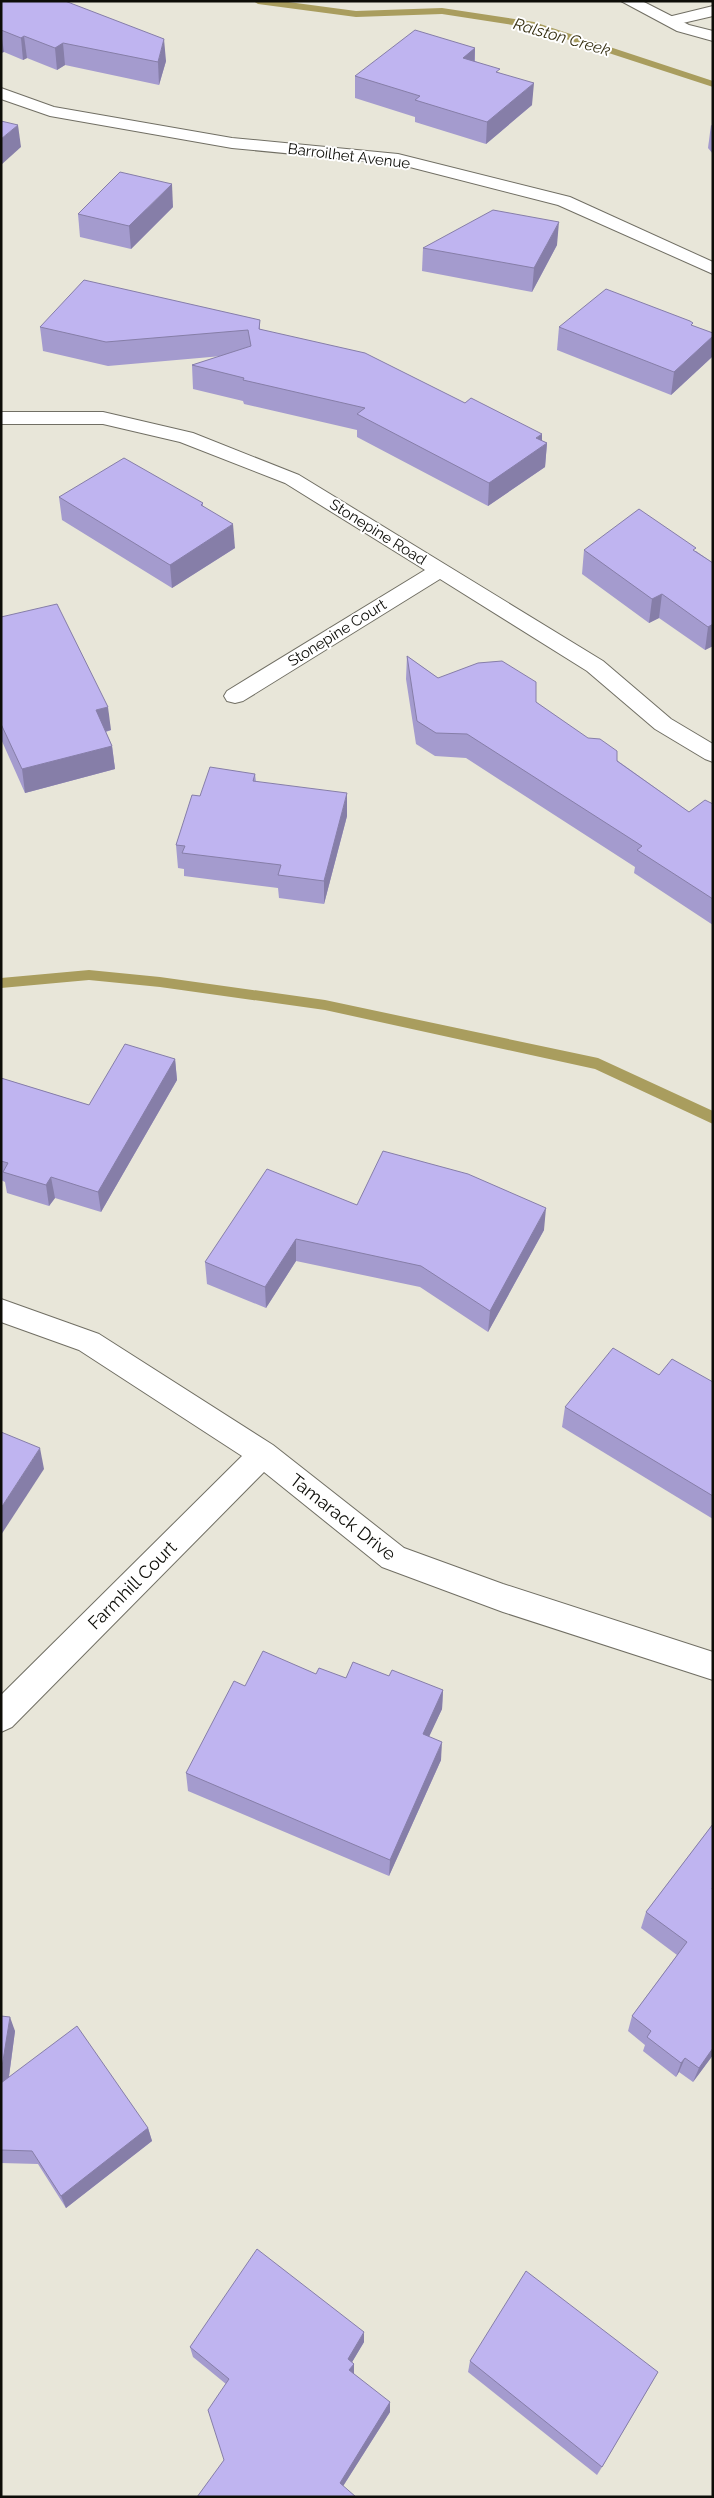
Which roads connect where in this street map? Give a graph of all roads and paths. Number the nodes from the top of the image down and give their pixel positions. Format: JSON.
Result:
{"nodes":[{"id":1,"x":629,"y":1,"type":"edge"},
{"id":2,"x":713,"y":11,"type":"edge"},
{"id":3,"x":670,"y":21,"type":"junction"},
{"id":4,"x":713,"y":36,"type":"edge"},
{"id":5,"x":1,"y":93,"type":"edge"},
{"id":6,"x":713,"y":269,"type":"edge"},
{"id":7,"x":1,"y":418,"type":"edge"},
{"id":8,"x":440,"y":570,"type":"junction"},
{"id":9,"x":234,"y":696,"type":"dead end"},
{"id":10,"x":713,"y":754,"type":"edge"},
{"id":11,"x":1,"y":1310,"type":"edge"},
{"id":12,"x":263,"y":1454,"type":"junction"},
{"id":13,"x":713,"y":1666,"type":"edge"},
{"id":14,"x":1,"y":1717,"type":"edge"}],
"edges":[{"from":1,"to":3,"type":"street"},
{"from":2,"to":3,"type":"street"},
{"from":3,"to":4,"type":"street"},
{"from":5,"to":6,"type":"street","name":"Barroilhet Avenue"},
{"from":7,"to":8,"type":"street","name":"Stonepine Road"},
{"from":8,"to":9,"type":"street","name":"Stonepine Court"},
{"from":8,"to":10,"type":"street","name":"Stonepine Road"},
{"from":11,"to":12,"type":"street","name":"Tamarack Drive"},
{"from":12,"to":13,"type":"street","name":"Tamarack Drive"},
{"from":12,"to":14,"type":"street","name":"Farmhill Court"}]}
